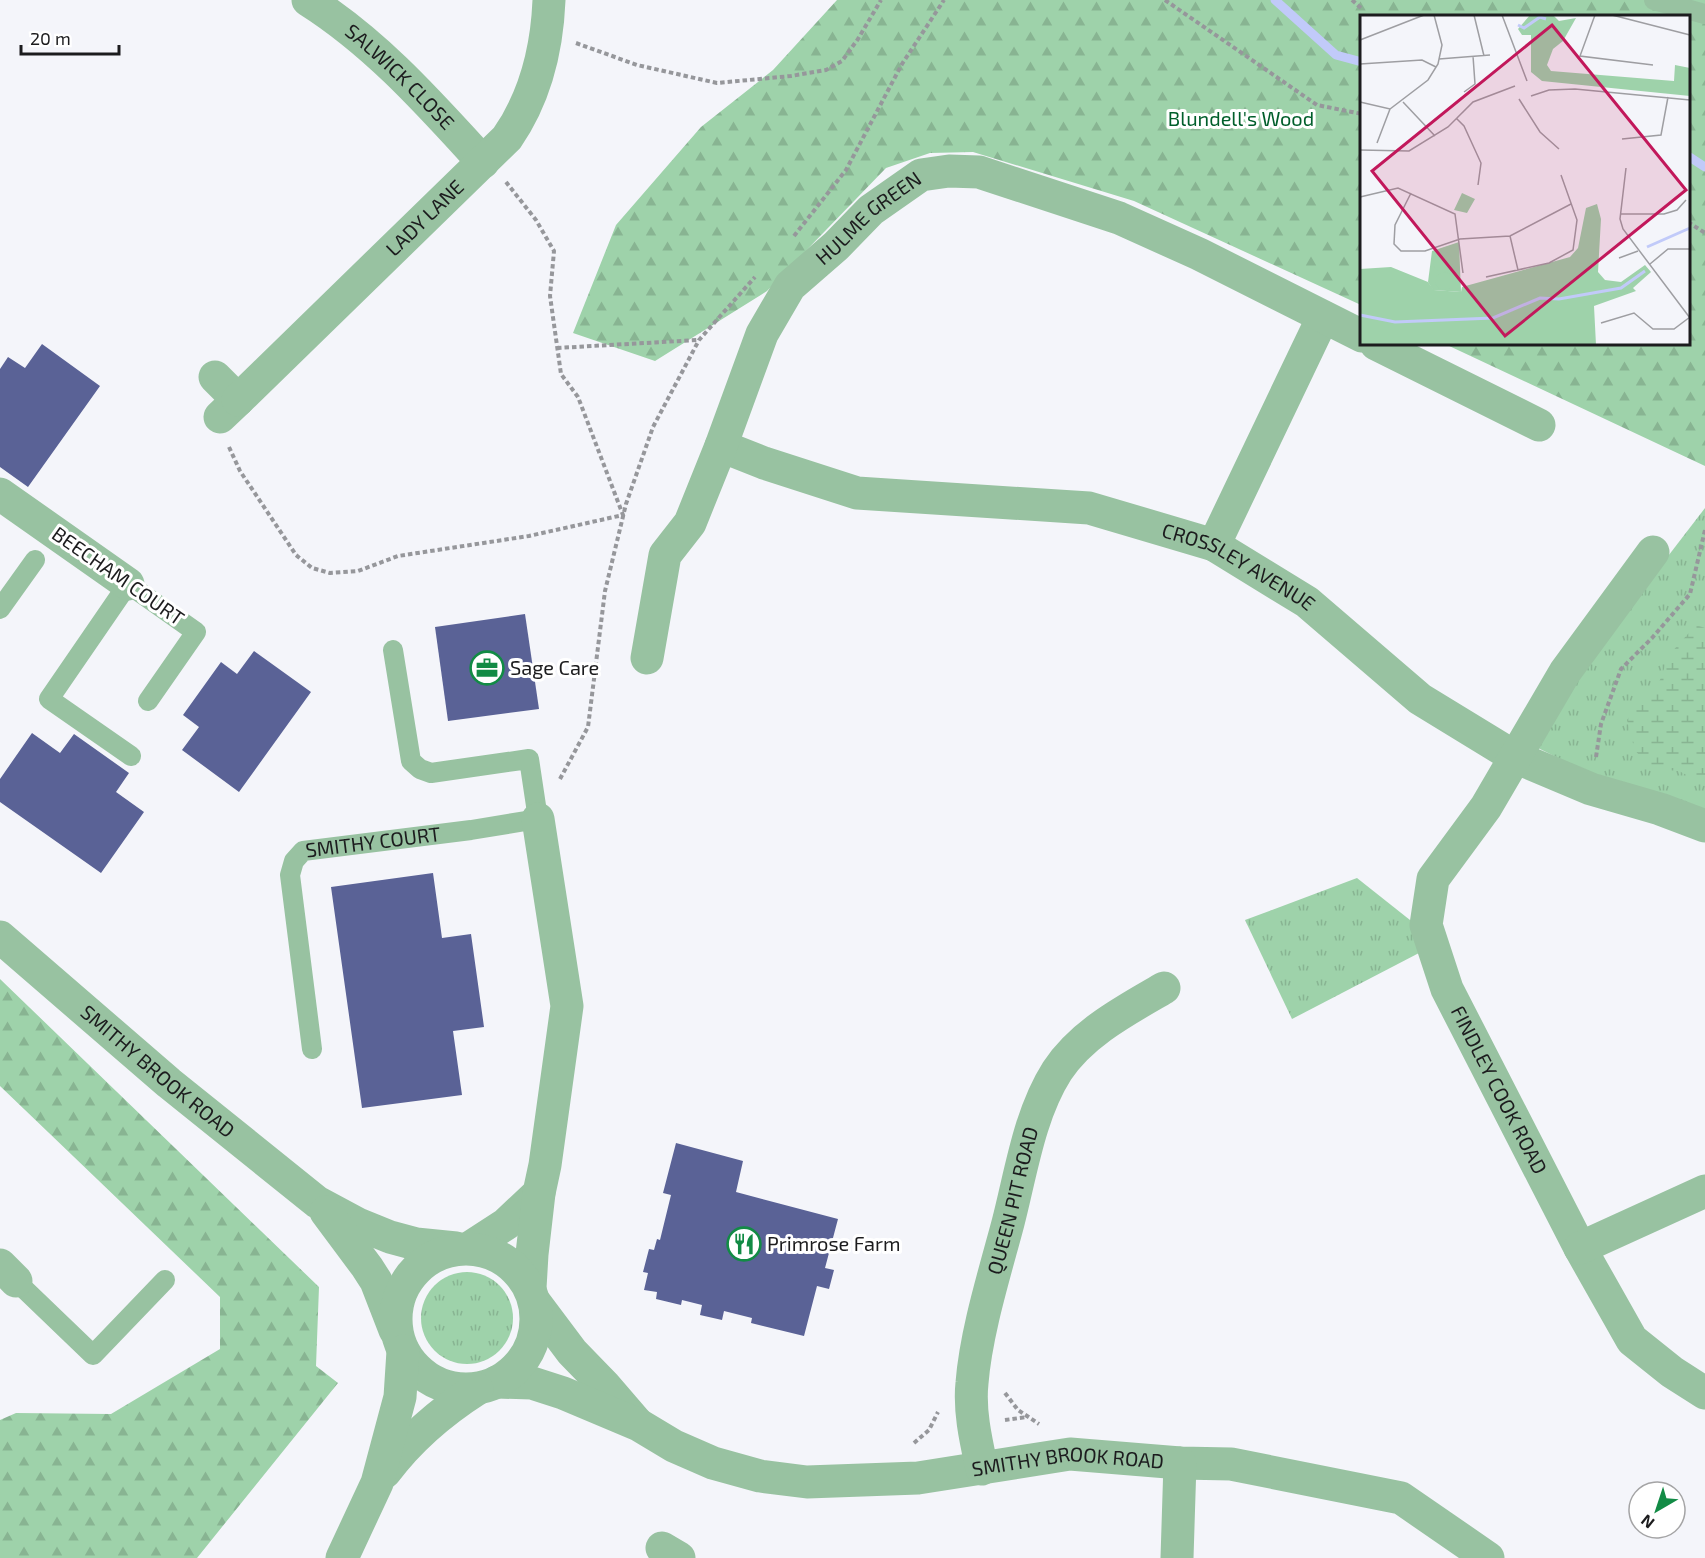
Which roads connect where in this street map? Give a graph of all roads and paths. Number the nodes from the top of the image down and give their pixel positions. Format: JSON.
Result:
{"nodes":[{"id":1,"x":308,"y":0,"type":"edge"},
{"id":2,"x":881,"y":0,"type":"edge"},
{"id":3,"x":1165,"y":0,"type":"edge"},
{"id":4,"x":1352,"y":0,"type":"edge"},
{"id":5,"x":1654,"y":0,"type":"edge"},
{"id":6,"x":1360,"y":8,"type":"dead end"},
{"id":7,"x":1705,"y":14,"type":"edge"},
{"id":8,"x":548,"y":16,"type":"edge"},
{"id":9,"x":1360,"y":114,"type":"edge"},
{"id":10,"x":485,"y":160,"type":"junction"},
{"id":11,"x":1690,"y":223,"type":"edge"},
{"id":12,"x":1705,"y":233,"type":"edge"},
{"id":13,"x":1323,"y":317,"type":"junction"},
{"id":14,"x":1360,"y":335,"type":"edge"},
{"id":15,"x":699,"y":340,"type":"dead end"},
{"id":16,"x":1378,"y":345,"type":"edge"},
{"id":17,"x":556,"y":348,"type":"junction"},
{"id":18,"x":215,"y":377,"type":"dead end"},
{"id":19,"x":229,"y":409,"type":"junction"},
{"id":20,"x":1539,"y":424,"type":"dead end"},
{"id":21,"x":721,"y":446,"type":"junction"},
{"id":22,"x":0,"y":494,"type":"edge"},
{"id":23,"x":1705,"y":530,"type":"edge"},
{"id":24,"x":1214,"y":545,"type":"junction"},
{"id":25,"x":1653,"y":552,"type":"dead end"},
{"id":26,"x":35,"y":560,"type":"dead end"},
{"id":27,"x":128,"y":584,"type":"junction"},
{"id":28,"x":0,"y":609,"type":"edge"},
{"id":29,"x":393,"y":650,"type":"dead end"},
{"id":30,"x":647,"y":658,"type":"dead end"},
{"id":31,"x":148,"y":701,"type":"dead end"},
{"id":32,"x":131,"y":756,"type":"dead end"},
{"id":33,"x":1515,"y":757,"type":"junction"},
{"id":34,"x":1591,"y":789,"type":"junction"},
{"id":35,"x":538,"y":819,"type":"junction"},
{"id":36,"x":1705,"y":826,"type":"edge"},
{"id":37,"x":0,"y":937,"type":"edge"},
{"id":38,"x":1164,"y":988,"type":"dead end"},
{"id":39,"x":312,"y":1049,"type":"dead end"},
{"id":40,"x":1705,"y":1191,"type":"edge"},
{"id":41,"x":539,"y":1193,"type":"junction"},
{"id":42,"x":317,"y":1202,"type":"junction"},
{"id":43,"x":462,"y":1248,"type":"junction"},
{"id":44,"x":1580,"y":1248,"type":"junction"},
{"id":45,"x":8,"y":1273,"type":"edge"},
{"id":46,"x":165,"y":1280,"type":"dead end"},
{"id":47,"x":533,"y":1296,"type":"junction"},
{"id":48,"x":400,"y":1342,"type":"junction"},
{"id":49,"x":487,"y":1386,"type":"junction"},
{"id":50,"x":1002,"y":1387,"type":"dead end"},
{"id":51,"x":1705,"y":1393,"type":"edge"},
{"id":52,"x":940,"y":1404,"type":"dead end"},
{"id":53,"x":639,"y":1425,"type":"junction"},
{"id":54,"x":1046,"y":1427,"type":"dead end"},
{"id":55,"x":909,"y":1447,"type":"dead end"},
{"id":56,"x":1180,"y":1463,"type":"junction"},
{"id":57,"x":981,"y":1468,"type":"junction"},
{"id":58,"x":377,"y":1483,"type":"junction"},
{"id":59,"x":342,"y":1558,"type":"edge"},
{"id":60,"x":1178,"y":1558,"type":"edge"},
{"id":61,"x":1488,"y":1558,"type":"edge"}],
"edges":[{"from":1,"to":10,"type":"street","name":"SALWICK CLOSE"},
{"from":2,"to":8,"type":"path"},
{"from":3,"to":9,"type":"path"},
{"from":4,"to":6,"type":"path"},
{"from":5,"to":7,"type":"lane"},
{"from":8,"to":10,"type":"street","name":"LADY LANE"},
{"from":10,"to":17,"type":"path"},
{"from":10,"to":19,"type":"street","name":"LADY LANE"},
{"from":11,"to":12,"type":"path"},
{"from":13,"to":14,"type":"street","name":"HULME GREEN"},
{"from":13,"to":21,"type":"street","name":"HULME GREEN"},
{"from":13,"to":24,"type":"street"},
{"from":15,"to":17,"type":"path"},
{"from":16,"to":20,"type":"street"},
{"from":17,"to":19,"type":"path"},
{"from":18,"to":19,"type":"street"},
{"from":21,"to":24,"type":"street","name":"CROSSLEY AVENUE"},
{"from":21,"to":30,"type":"street","name":"HULME GREEN"},
{"from":22,"to":27,"type":"street","name":"BEECHAM COURT"},
{"from":23,"to":34,"type":"path"},
{"from":24,"to":33,"type":"street","name":"CROSSLEY AVENUE"},
{"from":25,"to":33,"type":"street","name":"FINDLEY COOK ROAD"},
{"from":26,"to":28,"type":"lane"},
{"from":27,"to":31,"type":"lane","name":"BEECHAM COURT"},
{"from":27,"to":32,"type":"lane"},
{"from":29,"to":35,"type":"lane"},
{"from":33,"to":34,"type":"street","name":"CROSSLEY AVENUE"},
{"from":33,"to":44,"type":"street","name":"FINDLEY COOK ROAD"},
{"from":34,"to":36,"type":"street","name":"CROSSLEY AVENUE"},
{"from":35,"to":39,"type":"lane","name":"SMITHY COURT"},
{"from":35,"to":41,"type":"street"},
{"from":37,"to":42,"type":"street","name":"SMITHY BROOK ROAD"},
{"from":38,"to":57,"type":"street","name":"QUEEN PIT ROAD"},
{"from":40,"to":44,"type":"street"},
{"from":41,"to":43,"type":"street"},
{"from":41,"to":47,"type":"street"},
{"from":42,"to":43,"type":"street","name":"SMITHY BROOK ROAD"},
{"from":42,"to":48,"type":"street","name":"SMITHY BROOK ROAD"},
{"from":43,"to":47,"type":"street"},
{"from":43,"to":48,"type":"street"},
{"from":44,"to":51,"type":"street","name":"FINDLEY COOK ROAD"},
{"from":45,"to":46,"type":"lane"},
{"from":47,"to":49,"type":"street"},
{"from":47,"to":53,"type":"street","name":"SMITHY BROOK ROAD"},
{"from":48,"to":49,"type":"street"},
{"from":48,"to":58,"type":"street"},
{"from":49,"to":53,"type":"street","name":"SMITHY BROOK ROAD"},
{"from":49,"to":58,"type":"street"},
{"from":50,"to":54,"type":"path"},
{"from":52,"to":55,"type":"path"},
{"from":53,"to":57,"type":"street","name":"SMITHY BROOK ROAD"},
{"from":56,"to":57,"type":"street","name":"SMITHY BROOK ROAD"},
{"from":56,"to":60,"type":"street"},
{"from":56,"to":61,"type":"street","name":"SMITHY BROOK ROAD"},
{"from":58,"to":59,"type":"street"}]}
